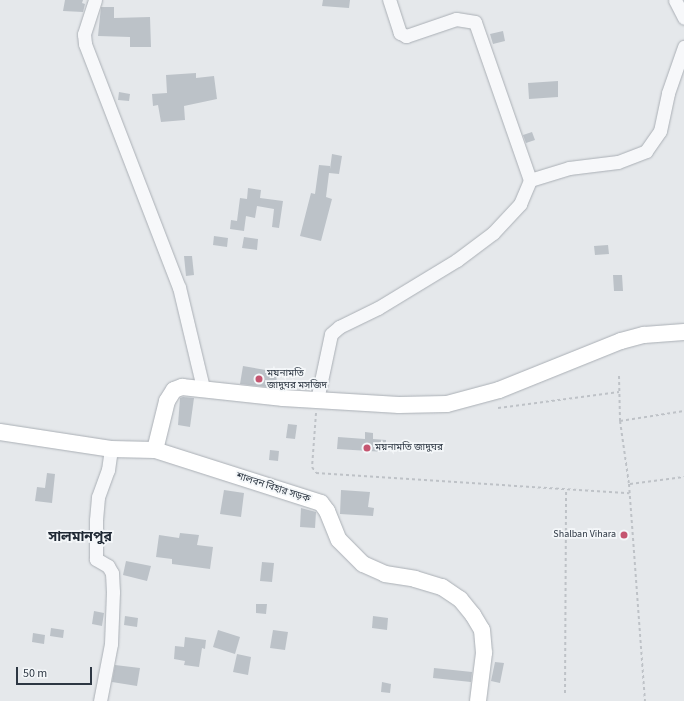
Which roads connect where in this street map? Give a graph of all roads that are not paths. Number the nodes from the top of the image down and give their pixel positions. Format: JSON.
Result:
{"nodes":[{"id":1,"x":95,"y":0,"type":"edge"},
{"id":2,"x":389,"y":0,"type":"edge"},
{"id":3,"x":675,"y":0,"type":"edge"},
{"id":4,"x":684,"y":18,"type":"edge"},
{"id":5,"x":684,"y":48,"type":"edge"},
{"id":6,"x":530,"y":180,"type":"junction"},
{"id":7,"x":684,"y":332,"type":"edge"},
{"id":8,"x":203,"y":388,"type":"junction"},
{"id":9,"x":317,"y":400,"type":"junction"},
{"id":10,"x":0,"y":432,"type":"edge"},
{"id":11,"x":111,"y":449,"type":"junction"},
{"id":12,"x":155,"y":450,"type":"junction"},
{"id":13,"x":100,"y":701,"type":"edge"},
{"id":14,"x":478,"y":701,"type":"edge"}],
"edges":[{"from":1,"to":8,"type":"street"},
{"from":2,"to":6,"type":"street"},
{"from":3,"to":4,"type":"street"},
{"from":5,"to":6,"type":"street"},
{"from":6,"to":9,"type":"street"},
{"from":7,"to":9,"type":"main road"},
{"from":8,"to":9,"type":"main road"},
{"from":8,"to":12,"type":"main road"},
{"from":10,"to":11,"type":"main road","name":"শালবন বিহার সড়ক"},
{"from":11,"to":12,"type":"main road","name":"শালবন বিহার সড়ক"},
{"from":11,"to":13,"type":"street"},
{"from":12,"to":14,"type":"main road","name":"শালবন বিহার সড়ক"}]}
